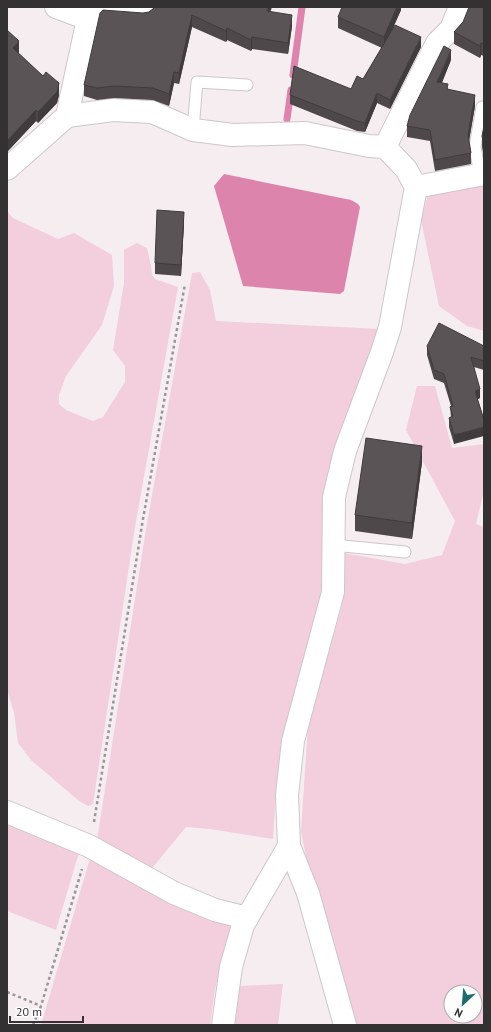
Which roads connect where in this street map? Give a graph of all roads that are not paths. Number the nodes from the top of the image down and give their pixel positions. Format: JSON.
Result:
{"nodes":[{"id":1,"x":56,"y":7,"type":"edge"},
{"id":2,"x":145,"y":7,"type":"edge"},
{"id":3,"x":460,"y":7,"type":"edge"},
{"id":4,"x":88,"y":19,"type":"junction"},
{"id":5,"x":247,"y":85,"type":"dead end"},
{"id":6,"x":482,"y":107,"type":"dead end"},
{"id":7,"x":67,"y":116,"type":"junction"},
{"id":8,"x":193,"y":130,"type":"junction"},
{"id":9,"x":385,"y":147,"type":"junction"},
{"id":10,"x":7,"y":169,"type":"edge"},
{"id":11,"x":482,"y":175,"type":"edge"},
{"id":12,"x":416,"y":187,"type":"junction"},
{"id":13,"x":333,"y":545,"type":"junction"},
{"id":14,"x":405,"y":552,"type":"dead end"},
{"id":15,"x":7,"y":812,"type":"edge"},
{"id":16,"x":289,"y":846,"type":"junction"},
{"id":17,"x":247,"y":918,"type":"junction"},
{"id":18,"x":223,"y":1025,"type":"edge"},
{"id":19,"x":345,"y":1025,"type":"edge"}],
"edges":[{"from":1,"to":4,"type":"street"},
{"from":2,"to":4,"type":"street"},
{"from":3,"to":9,"type":"street"},
{"from":4,"to":7,"type":"street"},
{"from":5,"to":8,"type":"lane"},
{"from":6,"to":11,"type":"lane"},
{"from":7,"to":8,"type":"street"},
{"from":7,"to":10,"type":"street"},
{"from":8,"to":9,"type":"street"},
{"from":9,"to":12,"type":"street"},
{"from":11,"to":12,"type":"street"},
{"from":12,"to":13,"type":"street"},
{"from":13,"to":14,"type":"lane"},
{"from":13,"to":16,"type":"street"},
{"from":15,"to":17,"type":"street"},
{"from":16,"to":17,"type":"street"},
{"from":16,"to":19,"type":"street"},
{"from":17,"to":18,"type":"street"}]}
